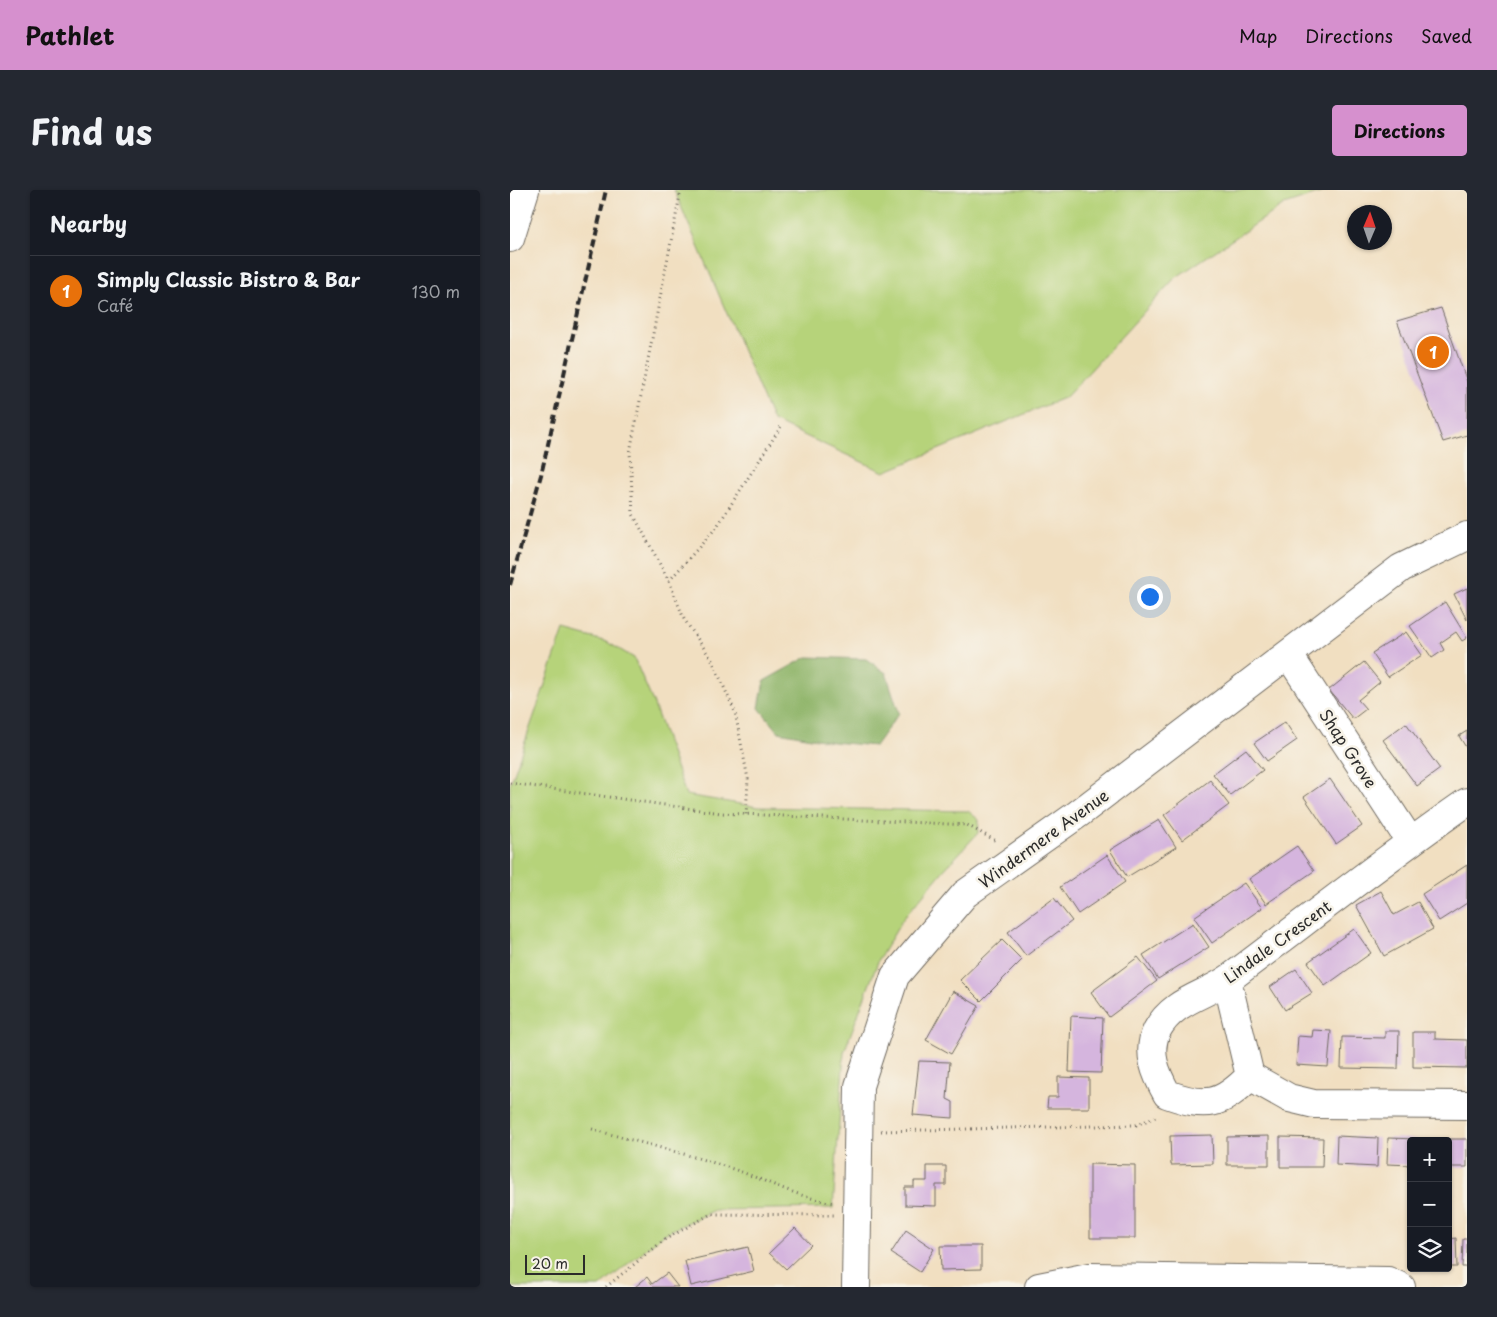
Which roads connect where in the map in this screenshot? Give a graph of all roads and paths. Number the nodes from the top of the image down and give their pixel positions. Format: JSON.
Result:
{"nodes":[{"id":1,"x":525,"y":190,"type":"edge"},
{"id":2,"x":681,"y":190,"type":"edge"},
{"id":3,"x":510,"y":238,"type":"edge"},
{"id":4,"x":782,"y":425,"type":"dead end"},
{"id":5,"x":1467,"y":536,"type":"edge"},
{"id":6,"x":669,"y":581,"type":"junction"},
{"id":7,"x":1288,"y":654,"type":"junction"},
{"id":8,"x":510,"y":783,"type":"edge"},
{"id":9,"x":1467,"y":802,"type":"edge"},
{"id":10,"x":746,"y":815,"type":"junction"},
{"id":11,"x":1410,"y":841,"type":"junction"},
{"id":12,"x":1020,"y":855,"type":"junction"},
{"id":13,"x":1227,"y":980,"type":"junction"},
{"id":14,"x":1250,"y":1076,"type":"junction"},
{"id":15,"x":1174,"y":1096,"type":"junction"},
{"id":16,"x":1467,"y":1105,"type":"edge"},
{"id":17,"x":592,"y":1129,"type":"dead end"},
{"id":18,"x":858,"y":1131,"type":"junction"},
{"id":19,"x":857,"y":1211,"type":"junction"},
{"id":20,"x":606,"y":1287,"type":"edge"},
{"id":21,"x":856,"y":1287,"type":"edge"},
{"id":22,"x":1039,"y":1287,"type":"edge"},
{"id":23,"x":1401,"y":1287,"type":"edge"}],
"edges":[{"from":1,"to":3,"type":"street"},
{"from":2,"to":6,"type":"path"},
{"from":4,"to":6,"type":"path"},
{"from":5,"to":7,"type":"street","name":"Windermere Avenue"},
{"from":6,"to":10,"type":"path"},
{"from":7,"to":11,"type":"street","name":"Shap Grove"},
{"from":7,"to":12,"type":"street","name":"Windermere Avenue"},
{"from":8,"to":10,"type":"path"},
{"from":9,"to":11,"type":"street","name":"Lindale Crescent"},
{"from":10,"to":12,"type":"path"},
{"from":11,"to":13,"type":"street","name":"Lindale Crescent"},
{"from":12,"to":18,"type":"street","name":"Windermere Avenue"},
{"from":13,"to":14,"type":"street"},
{"from":13,"to":15,"type":"street","name":"Lindale Crescent"},
{"from":14,"to":15,"type":"street"},
{"from":14,"to":16,"type":"street"},
{"from":15,"to":18,"type":"path"},
{"from":17,"to":19,"type":"path"},
{"from":18,"to":19,"type":"street","name":"Windermere Avenue"},
{"from":19,"to":20,"type":"path"},
{"from":19,"to":21,"type":"street","name":"Windermere Avenue"},
{"from":22,"to":23,"type":"street"}]}
